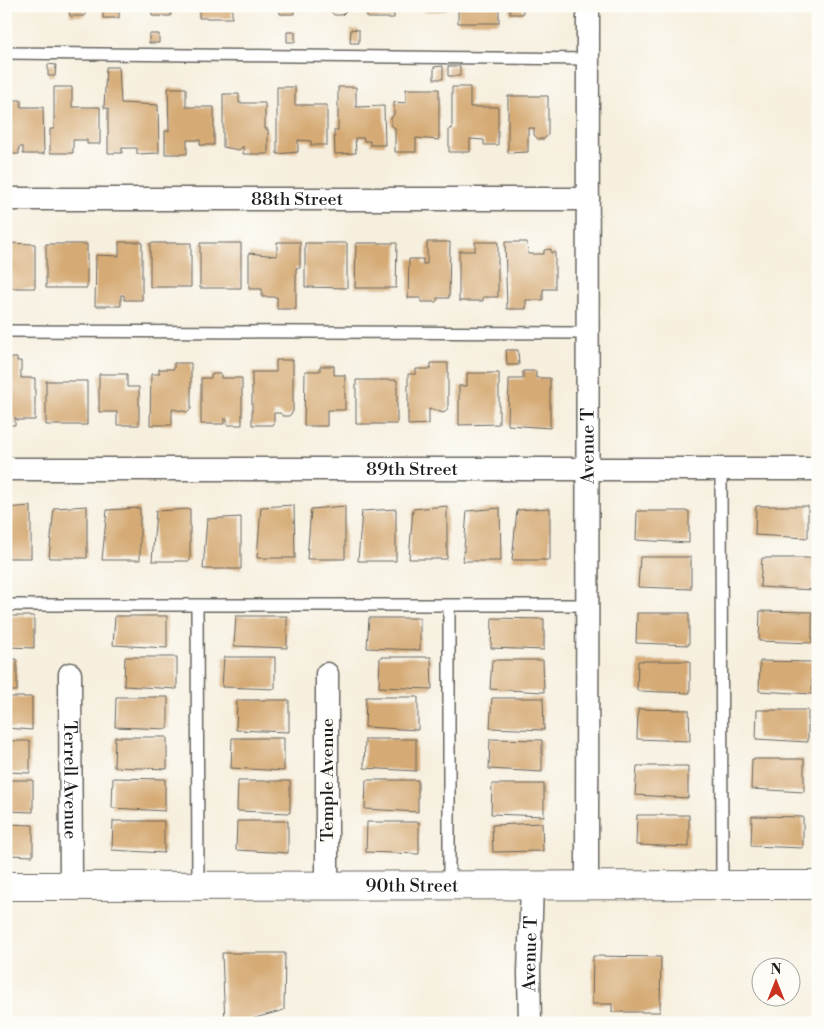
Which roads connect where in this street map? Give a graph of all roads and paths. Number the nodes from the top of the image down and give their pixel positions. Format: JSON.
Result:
{"nodes":[{"id":1,"x":588,"y":6,"type":"edge"},
{"id":2,"x":6,"y":53,"type":"edge"},
{"id":3,"x":588,"y":59,"type":"junction"},
{"id":4,"x":6,"y":199,"type":"edge"},
{"id":5,"x":588,"y":199,"type":"junction"},
{"id":6,"x":6,"y":331,"type":"edge"},
{"id":7,"x":587,"y":332,"type":"junction"},
{"id":8,"x":6,"y":469,"type":"edge"},
{"id":9,"x":818,"y":469,"type":"edge"},
{"id":10,"x":586,"y":470,"type":"junction"},
{"id":11,"x":721,"y":470,"type":"junction"},
{"id":12,"x":6,"y":605,"type":"edge"},
{"id":13,"x":197,"y":605,"type":"junction"},
{"id":14,"x":449,"y":605,"type":"junction"},
{"id":15,"x":587,"y":605,"type":"junction"},
{"id":16,"x":70,"y":674,"type":"dead end"},
{"id":17,"x":327,"y":674,"type":"dead end"},
{"id":18,"x":818,"y":885,"type":"edge"},
{"id":19,"x":6,"y":886,"type":"edge"},
{"id":20,"x":71,"y":886,"type":"junction"},
{"id":21,"x":198,"y":886,"type":"junction"},
{"id":22,"x":328,"y":886,"type":"junction"},
{"id":23,"x":449,"y":886,"type":"junction"},
{"id":24,"x":532,"y":886,"type":"junction"},
{"id":25,"x":587,"y":886,"type":"junction"},
{"id":26,"x":722,"y":886,"type":"junction"},
{"id":27,"x":530,"y":1023,"type":"edge"}],
"edges":[{"from":1,"to":3,"type":"street","name":"Avenue T"},
{"from":2,"to":3,"type":"lane"},
{"from":3,"to":5,"type":"street","name":"Avenue T"},
{"from":4,"to":5,"type":"street","name":"88th Street"},
{"from":5,"to":7,"type":"street","name":"Avenue T"},
{"from":6,"to":7,"type":"lane"},
{"from":7,"to":10,"type":"street","name":"Avenue T"},
{"from":8,"to":10,"type":"street","name":"89th Street"},
{"from":9,"to":11,"type":"street","name":"89th Street"},
{"from":10,"to":11,"type":"street","name":"89th Street"},
{"from":10,"to":15,"type":"street","name":"Avenue T"},
{"from":11,"to":26,"type":"lane"},
{"from":12,"to":13,"type":"lane"},
{"from":13,"to":14,"type":"lane"},
{"from":13,"to":21,"type":"lane"},
{"from":14,"to":15,"type":"lane"},
{"from":14,"to":23,"type":"lane"},
{"from":15,"to":25,"type":"street","name":"Avenue T"},
{"from":16,"to":20,"type":"street","name":"Terrell Avenue"},
{"from":17,"to":22,"type":"street","name":"Temple Avenue"},
{"from":18,"to":26,"type":"street","name":"90th Street"},
{"from":19,"to":20,"type":"street","name":"90th Street"},
{"from":20,"to":21,"type":"street","name":"90th Street"},
{"from":21,"to":22,"type":"street","name":"90th Street"},
{"from":22,"to":23,"type":"street","name":"90th Street"},
{"from":23,"to":24,"type":"street","name":"90th Street"},
{"from":24,"to":25,"type":"street","name":"90th Street"},
{"from":24,"to":27,"type":"street","name":"Avenue T"},
{"from":25,"to":26,"type":"street","name":"90th Street"}]}
